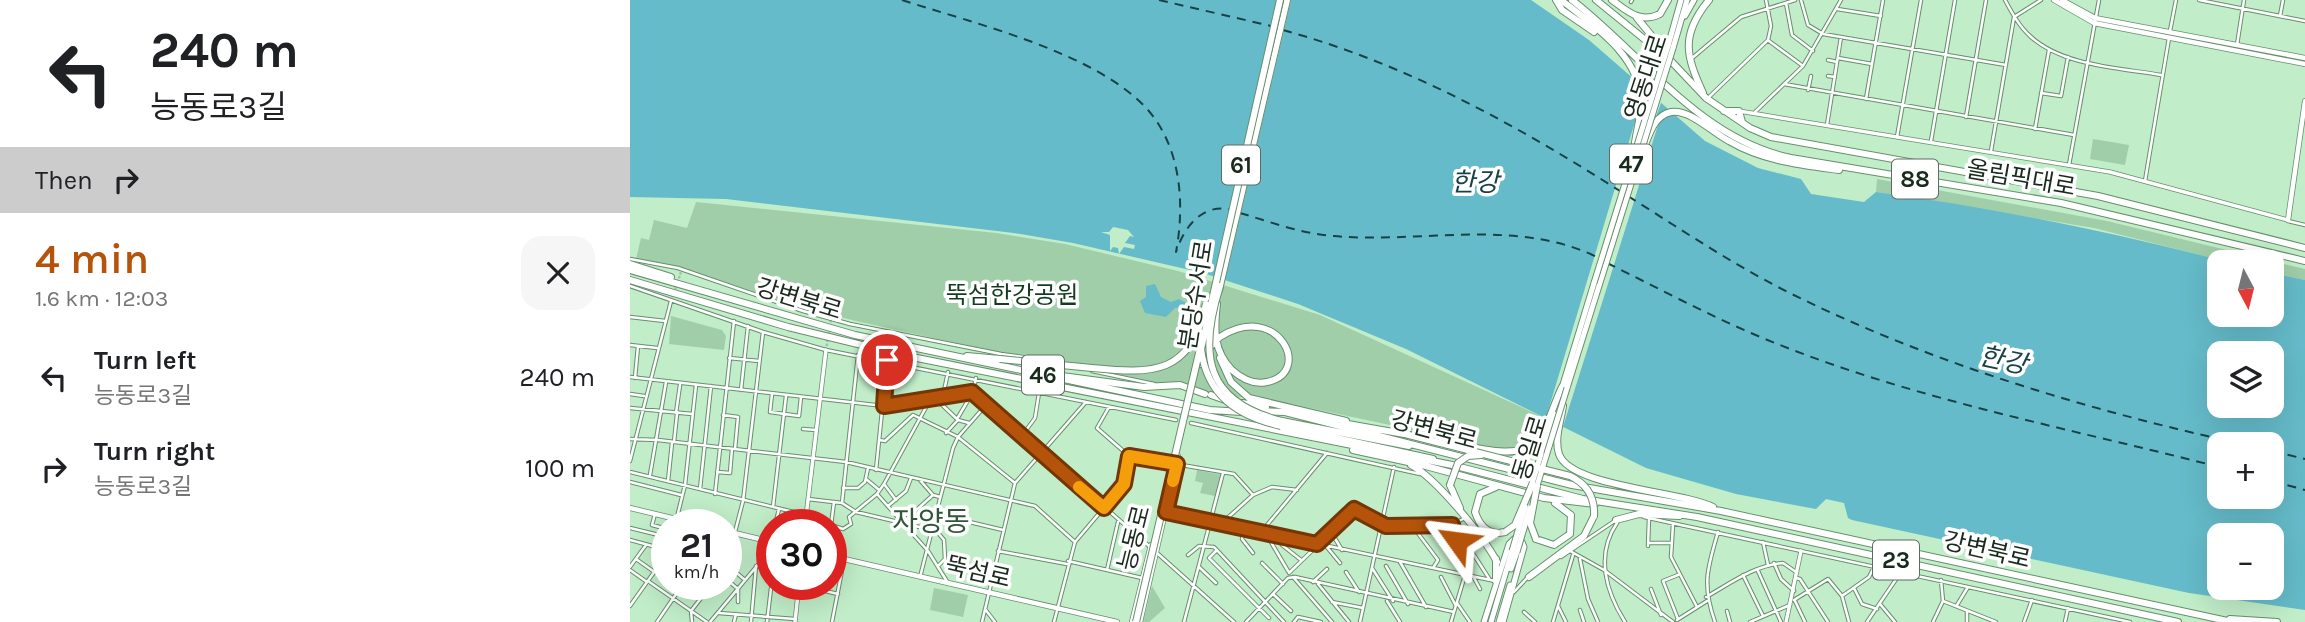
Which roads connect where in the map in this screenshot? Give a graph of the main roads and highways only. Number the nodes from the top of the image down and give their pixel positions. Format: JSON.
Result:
{"nodes":[{"id":1,"x":1280,"y":0,"type":"edge"},
{"id":2,"x":1287,"y":0,"type":"edge"},
{"id":3,"x":1559,"y":0,"type":"edge"},
{"id":4,"x":1572,"y":0,"type":"edge"},
{"id":5,"x":1596,"y":0,"type":"edge"},
{"id":6,"x":1606,"y":0,"type":"edge"},
{"id":7,"x":1668,"y":0,"type":"edge"},
{"id":8,"x":1694,"y":0,"type":"edge"},
{"id":9,"x":1709,"y":0,"type":"edge"},
{"id":10,"x":2054,"y":0,"type":"edge"},
{"id":11,"x":2062,"y":0,"type":"edge"},
{"id":12,"x":1682,"y":1,"type":"edge"},
{"id":13,"x":1613,"y":3,"type":"edge"},
{"id":14,"x":1631,"y":14,"type":"junction"},
{"id":15,"x":2095,"y":21,"type":"junction"},
{"id":16,"x":1681,"y":25,"type":"junction"},
{"id":17,"x":1650,"y":32,"type":"junction"},
{"id":18,"x":2169,"y":35,"type":"junction"},
{"id":19,"x":1671,"y":47,"type":"junction"},
{"id":20,"x":1619,"y":50,"type":"junction"},
{"id":21,"x":2305,"y":58,"type":"edge"},
{"id":22,"x":1670,"y":60,"type":"junction"},
{"id":23,"x":2305,"y":64,"type":"edge"},
{"id":24,"x":1706,"y":98,"type":"junction"},
{"id":25,"x":2305,"y":101,"type":"edge"},
{"id":26,"x":1724,"y":111,"type":"junction"},
{"id":27,"x":1743,"y":124,"type":"junction"},
{"id":28,"x":1633,"y":156,"type":"junction"},
{"id":29,"x":1636,"y":168,"type":"junction"},
{"id":30,"x":1866,"y":171,"type":"junction"},
{"id":31,"x":2288,"y":220,"type":"road end"},
{"id":32,"x":2305,"y":248,"type":"edge"},
{"id":33,"x":2305,"y":263,"type":"edge"},
{"id":34,"x":630,"y":267,"type":"edge"},
{"id":35,"x":630,"y":280,"type":"edge"},
{"id":36,"x":1597,"y":284,"type":"junction"},
{"id":37,"x":1217,"y":285,"type":"junction"},
{"id":38,"x":1205,"y":331,"type":"junction"},
{"id":39,"x":1217,"y":346,"type":"junction"},
{"id":40,"x":940,"y":353,"type":"junction"},
{"id":41,"x":1046,"y":376,"type":"junction"},
{"id":42,"x":1564,"y":388,"type":"junction"},
{"id":43,"x":1295,"y":414,"type":"junction"},
{"id":44,"x":1320,"y":420,"type":"junction"},
{"id":45,"x":1282,"y":423,"type":"junction"},
{"id":46,"x":1362,"y":425,"type":"junction"},
{"id":47,"x":1405,"y":434,"type":"junction"},
{"id":48,"x":1322,"y":441,"type":"junction"},
{"id":49,"x":1177,"y":451,"type":"dead end"},
{"id":50,"x":1459,"y":456,"type":"junction"},
{"id":51,"x":1382,"y":457,"type":"junction"},
{"id":52,"x":1174,"y":463,"type":"junction"},
{"id":53,"x":1451,"y":465,"type":"junction"},
{"id":54,"x":1548,"y":479,"type":"junction"},
{"id":55,"x":1534,"y":486,"type":"junction"},
{"id":56,"x":1509,"y":489,"type":"junction"},
{"id":57,"x":1544,"y":498,"type":"junction"},
{"id":58,"x":1613,"y":503,"type":"junction"},
{"id":59,"x":630,"y":508,"type":"edge"},
{"id":60,"x":1721,"y":512,"type":"junction"},
{"id":61,"x":651,"y":513,"type":"edge"},
{"id":62,"x":1697,"y":517,"type":"junction"},
{"id":63,"x":1616,"y":521,"type":"road end"},
{"id":64,"x":1514,"y":552,"type":"junction"},
{"id":65,"x":847,"y":560,"type":"edge"},
{"id":66,"x":1497,"y":562,"type":"junction"},
{"id":67,"x":1528,"y":577,"type":"road end"},
{"id":68,"x":1493,"y":581,"type":"junction"},
{"id":69,"x":2210,"y":618,"type":"junction"},
{"id":70,"x":1096,"y":620,"type":"edge"},
{"id":71,"x":1117,"y":622,"type":"edge"},
{"id":72,"x":1137,"y":622,"type":"edge"},
{"id":73,"x":1493,"y":622,"type":"edge"},
{"id":74,"x":2178,"y":622,"type":"edge"},
{"id":75,"x":2232,"y":622,"type":"edge"},
{"id":76,"x":2277,"y":622,"type":"edge"}],
"edges":[{"from":1,"to":37,"type":"highway","name":"분당수서로","number":"61","bridge":true},
{"from":2,"to":37,"type":"highway","name":"분당수서로","number":"61","bridge":true},
{"from":3,"to":20,"type":"highway"},
{"from":3,"to":20,"type":"highway"},
{"from":4,"to":30,"type":"highway","name":"올림픽대로","number":"88"},
{"from":5,"to":22,"type":"highway","name":"올림픽대로","number":"88"},
{"from":6,"to":13,"type":"highway"},
{"from":7,"to":14,"type":"highway"},
{"from":8,"to":16,"type":"main road"},
{"from":9,"to":24,"type":"highway"},
{"from":10,"to":15,"type":"main road"},
{"from":11,"to":15,"type":"main road"},
{"from":12,"to":16,"type":"main road","name":"영동대로","number":"47"},
{"from":12,"to":19,"type":"main road","name":"영동대로","number":"47"},
{"from":13,"to":14,"type":"highway"},
{"from":13,"to":17,"type":"highway"},
{"from":14,"to":17,"type":"highway"},
{"from":15,"to":18,"type":"main road"},
{"from":16,"to":19,"type":"main road","name":"영동대로","number":"47"},
{"from":17,"to":22,"type":"highway"},
{"from":18,"to":21,"type":"main road"},
{"from":18,"to":23,"type":"main road"},
{"from":19,"to":28,"type":"main road","name":"영동대로","number":"47","bridge":true},
{"from":19,"to":29,"type":"main road","name":"영동대로","number":"47","bridge":true},
{"from":20,"to":28,"type":"highway","bridge":true},
{"from":22,"to":24,"type":"highway","name":"올림픽대로","number":"88"},
{"from":24,"to":26,"type":"highway","name":"올림픽대로","number":"88"},
{"from":25,"to":31,"type":"main road"},
{"from":26,"to":27,"type":"highway","name":"올림픽대로","number":"88"},
{"from":26,"to":27,"type":"highway"},
{"from":27,"to":32,"type":"highway","name":"올림픽대로","number":"88"},
{"from":28,"to":36,"type":"main road","name":"영동대로","number":"47","bridge":true},
{"from":29,"to":30,"type":"highway","bridge":true},
{"from":29,"to":36,"type":"main road","name":"영동대로","number":"47"},
{"from":30,"to":33,"type":"highway","name":"올림픽대로","number":"88"},
{"from":34,"to":40,"type":"highway","name":"강변북로","number":"46"},
{"from":35,"to":48,"type":"highway","name":"강변북로"},
{"from":36,"to":42,"type":"main road","name":"동일로","number":"47"},
{"from":37,"to":38,"type":"highway","name":"분당수서로","number":"61","bridge":true},
{"from":37,"to":39,"type":"highway","bridge":true},
{"from":37,"to":40,"type":"highway","bridge":true},
{"from":37,"to":45,"type":"highway","name":"분당수서로","number":"61","bridge":true},
{"from":38,"to":45,"type":"highway","name":"분당수서로","number":"61","bridge":true},
{"from":38,"to":72,"type":"highway","bridge":true},
{"from":39,"to":46,"type":"highway"},
{"from":39,"to":72,"type":"highway","bridge":true},
{"from":40,"to":41,"type":"highway","name":"강변북로","number":"46"},
{"from":41,"to":43,"type":"highway","name":"강변북로","number":"46"},
{"from":41,"to":43,"type":"highway"},
{"from":42,"to":47,"type":"highway","bridge":true},
{"from":42,"to":55,"type":"main road","name":"동일로","number":"47","bridge":true},
{"from":42,"to":60,"type":"highway","number":"23","bridge":true},
{"from":43,"to":44,"type":"highway","name":"강변북로","number":"46"},
{"from":44,"to":46,"type":"highway"},
{"from":44,"to":50,"type":"highway","name":"강변북로","number":"46"},
{"from":45,"to":50,"type":"highway","name":"분당수서로","number":"61"},
{"from":45,"to":53,"type":"highway","name":"분당수서로","number":"61"},
{"from":46,"to":47,"type":"highway"},
{"from":47,"to":67,"type":"highway","bridge":true},
{"from":48,"to":51,"type":"highway"},
{"from":48,"to":53,"type":"highway","name":"강변북로"},
{"from":49,"to":52,"type":"main road"},
{"from":50,"to":54,"type":"highway","name":"강변북로","number":"46"},
{"from":51,"to":56,"type":"highway"},
{"from":51,"to":66,"type":"highway"},
{"from":52,"to":72,"type":"main road","name":"능동로"},
{"from":52,"to":72,"type":"main road","name":"능동로"},
{"from":53,"to":58,"type":"highway","name":"강변북로"},
{"from":54,"to":60,"type":"highway","name":"강변북로","number":"46"},
{"from":54,"to":66,"type":"highway","bridge":true},
{"from":55,"to":56,"type":"highway","number":"23","bridge":true},
{"from":55,"to":57,"type":"highway","bridge":true},
{"from":55,"to":64,"type":"main road","name":"동일로","number":"47","bridge":true},
{"from":56,"to":57,"type":"highway","number":"23"},
{"from":57,"to":58,"type":"highway","number":"23"},
{"from":58,"to":62,"type":"highway","name":"강변북로","number":"23"},
{"from":59,"to":61,"type":"main road"},
{"from":60,"to":69,"type":"highway","name":"강변북로","number":"23"},
{"from":62,"to":63,"type":"highway"},
{"from":62,"to":74,"type":"highway","name":"강변북로","number":"23"},
{"from":64,"to":73,"type":"main road"},
{"from":64,"to":73,"type":"main road"},
{"from":65,"to":70,"type":"main road","name":"뚝섬로"},
{"from":66,"to":68,"type":"highway"},
{"from":68,"to":73,"type":"main road"},
{"from":68,"to":73,"type":"main road"},
{"from":69,"to":75,"type":"highway","name":"강변북로","number":"23"},
{"from":69,"to":76,"type":"highway"},
{"from":70,"to":71,"type":"main road","name":"뚝섬로"}]}
